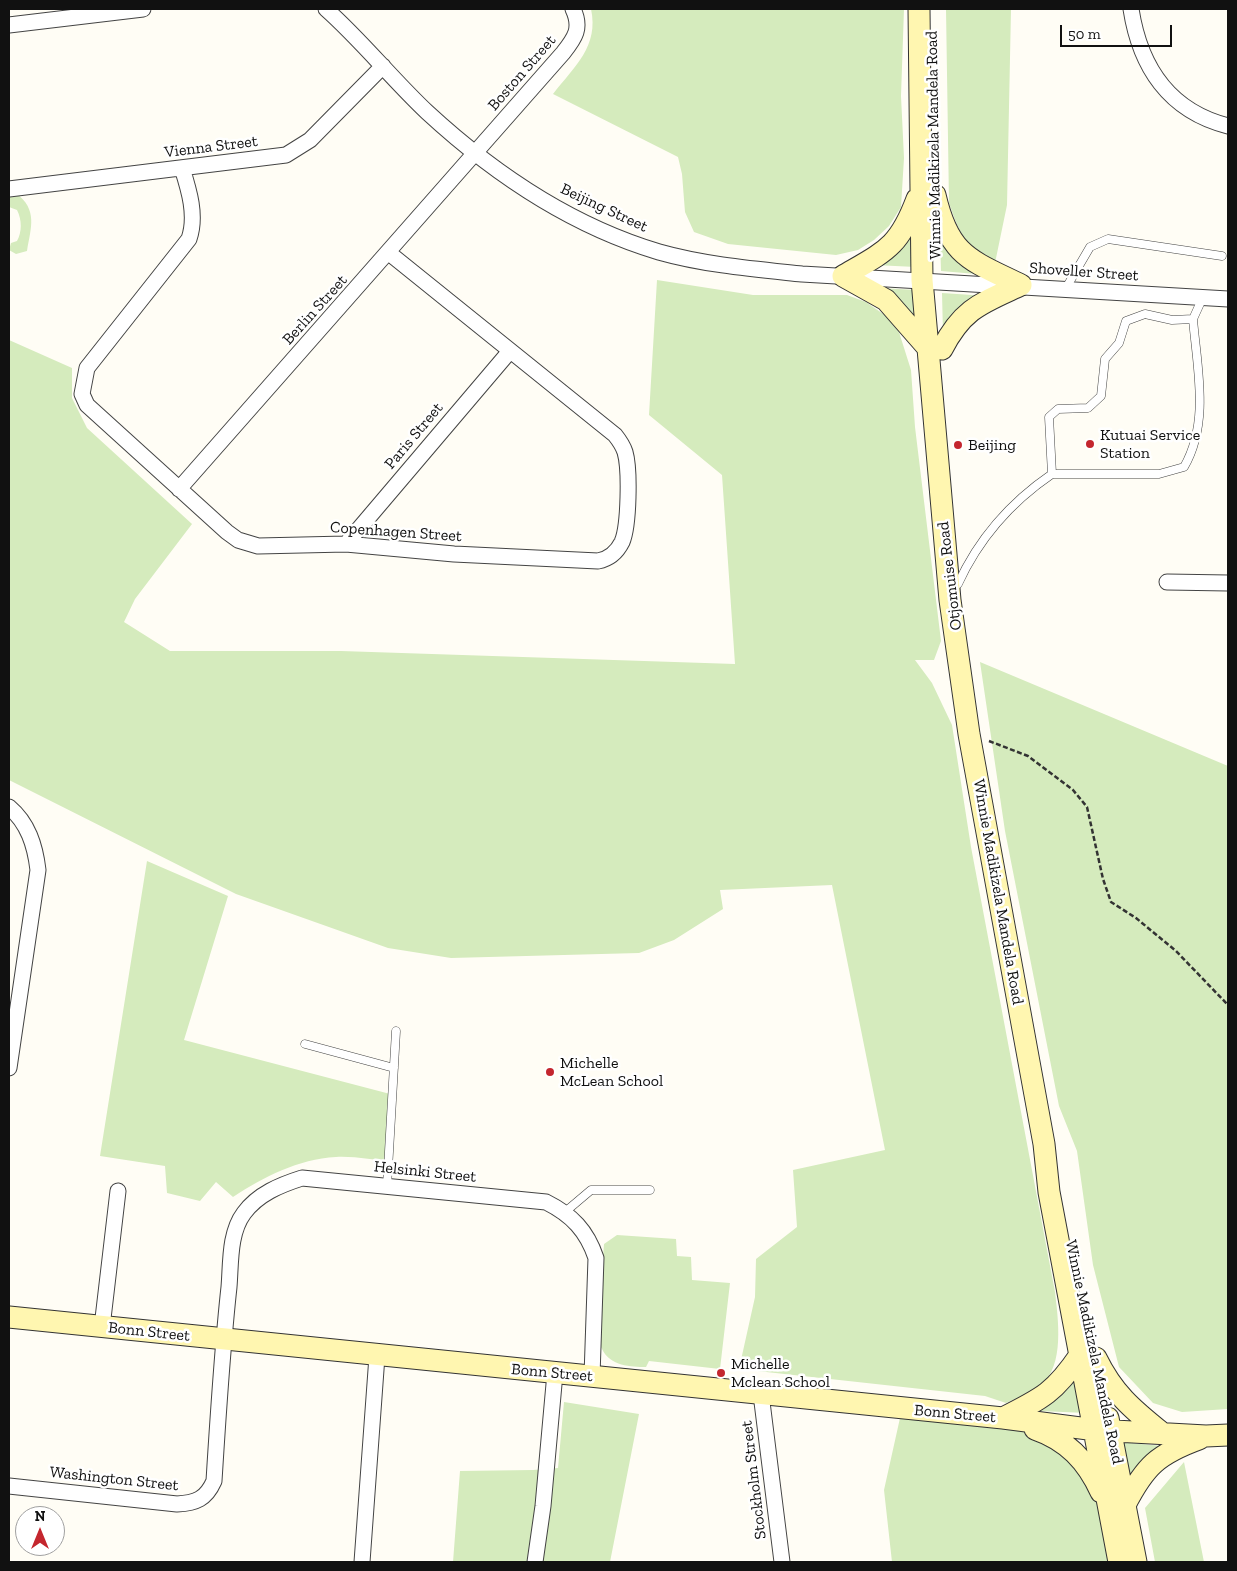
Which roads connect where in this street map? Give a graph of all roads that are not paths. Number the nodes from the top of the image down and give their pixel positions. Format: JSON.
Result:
{"nodes":[{"id":1,"x":144,"y":9,"type":"edge"},
{"id":2,"x":326,"y":9,"type":"edge"},
{"id":3,"x":573,"y":9,"type":"edge"},
{"id":4,"x":919,"y":9,"type":"edge"},
{"id":5,"x":931,"y":9,"type":"edge"},
{"id":6,"x":1131,"y":9,"type":"edge"},
{"id":7,"x":9,"y":25,"type":"edge"},
{"id":8,"x":383,"y":66,"type":"junction"},
{"id":9,"x":1228,"y":126,"type":"edge"},
{"id":10,"x":476,"y":153,"type":"junction"},
{"id":11,"x":182,"y":168,"type":"junction"},
{"id":12,"x":9,"y":189,"type":"edge"},
{"id":13,"x":928,"y":191,"type":"junction"},
{"id":14,"x":389,"y":252,"type":"junction"},
{"id":15,"x":1222,"y":256,"type":"dead end"},
{"id":16,"x":844,"y":276,"type":"junction"},
{"id":17,"x":930,"y":280,"type":"junction"},
{"id":18,"x":1021,"y":285,"type":"junction"},
{"id":19,"x":1066,"y":288,"type":"junction"},
{"id":20,"x":1203,"y":297,"type":"junction"},
{"id":21,"x":1228,"y":299,"type":"edge"},
{"id":22,"x":1193,"y":319,"type":"junction"},
{"id":23,"x":935,"y":348,"type":"junction"},
{"id":24,"x":510,"y":351,"type":"junction"},
{"id":25,"x":1052,"y":474,"type":"junction"},
{"id":26,"x":179,"y":489,"type":"junction"},
{"id":27,"x":346,"y":544,"type":"junction"},
{"id":28,"x":1167,"y":582,"type":"dead end"},
{"id":29,"x":1228,"y":583,"type":"edge"},
{"id":30,"x":958,"y":584,"type":"junction"},
{"id":31,"x":957,"y":639,"type":"junction"},
{"id":32,"x":9,"y":807,"type":"edge"},
{"id":33,"x":396,"y":1031,"type":"dead end"},
{"id":34,"x":305,"y":1044,"type":"dead end"},
{"id":35,"x":9,"y":1068,"type":"edge"},
{"id":36,"x":394,"y":1068,"type":"junction"},
{"id":37,"x":387,"y":1186,"type":"junction"},
{"id":38,"x":650,"y":1190,"type":"dead end"},
{"id":39,"x":118,"y":1191,"type":"dead end"},
{"id":40,"x":565,"y":1212,"type":"junction"},
{"id":41,"x":9,"y":1317,"type":"edge"},
{"id":42,"x":102,"y":1327,"type":"junction"},
{"id":43,"x":223,"y":1339,"type":"junction"},
{"id":44,"x":378,"y":1356,"type":"junction"},
{"id":45,"x":1088,"y":1356,"type":"junction"},
{"id":46,"x":555,"y":1373,"type":"junction"},
{"id":47,"x":592,"y":1376,"type":"junction"},
{"id":48,"x":761,"y":1394,"type":"junction"},
{"id":49,"x":1003,"y":1418,"type":"junction"},
{"id":50,"x":1103,"y":1430,"type":"junction"},
{"id":51,"x":1162,"y":1433,"type":"junction"},
{"id":52,"x":1228,"y":1435,"type":"edge"},
{"id":53,"x":1206,"y":1436,"type":"junction"},
{"id":54,"x":9,"y":1486,"type":"edge"},
{"id":55,"x":1116,"y":1505,"type":"junction"},
{"id":56,"x":362,"y":1562,"type":"edge"},
{"id":57,"x":534,"y":1562,"type":"edge"},
{"id":58,"x":782,"y":1562,"type":"edge"},
{"id":59,"x":1119,"y":1562,"type":"edge"},
{"id":60,"x":1136,"y":1562,"type":"edge"}],
"edges":[{"from":1,"to":7,"type":"street"},
{"from":2,"to":8,"type":"street","name":"Beijing Street"},
{"from":3,"to":10,"type":"street","name":"Boston Street"},
{"from":4,"to":13,"type":"main road","name":"Winnie Madikizela Mandela Road"},
{"from":5,"to":13,"type":"main road","name":"Winnie Madikizela Mandela Road"},
{"from":6,"to":9,"type":"street"},
{"from":8,"to":10,"type":"street","name":"Beijing Street"},
{"from":8,"to":11,"type":"street","name":"Vienna Street"},
{"from":10,"to":14,"type":"street","name":"Berlin Street"},
{"from":10,"to":16,"type":"street","name":"Beijing Street"},
{"from":11,"to":12,"type":"street","name":"Vienna Street"},
{"from":11,"to":26,"type":"street","name":"Copenhagen Street"},
{"from":13,"to":16,"type":"main road"},
{"from":13,"to":17,"type":"main road","name":"Winnie Madikizela Mandela Road"},
{"from":13,"to":18,"type":"main road"},
{"from":14,"to":24,"type":"street","name":"Copenhagen Street"},
{"from":14,"to":26,"type":"street","name":"Berlin Street"},
{"from":15,"to":19,"type":"lane"},
{"from":16,"to":17,"type":"street","name":"Beijing Street"},
{"from":16,"to":23,"type":"main road"},
{"from":17,"to":18,"type":"street","name":"Shoveller Street"},
{"from":17,"to":23,"type":"main road","name":"Otjomuise Road"},
{"from":18,"to":19,"type":"street","name":"Shoveller Street"},
{"from":18,"to":23,"type":"main road"},
{"from":19,"to":20,"type":"street","name":"Shoveller Street"},
{"from":20,"to":21,"type":"street","name":"Shoveller Street"},
{"from":20,"to":22,"type":"lane"},
{"from":22,"to":25,"type":"lane"},
{"from":22,"to":25,"type":"lane"},
{"from":23,"to":30,"type":"main road","name":"Otjomuise Road"},
{"from":23,"to":31,"type":"main road","name":"Otjomuise Road"},
{"from":24,"to":27,"type":"street","name":"Paris Street"},
{"from":24,"to":27,"type":"street","name":"Copenhagen Street"},
{"from":25,"to":30,"type":"lane"},
{"from":26,"to":27,"type":"street","name":"Copenhagen Street"},
{"from":28,"to":29,"type":"street"},
{"from":30,"to":31,"type":"main road","name":"Otjomuise Road"},
{"from":31,"to":45,"type":"main road","name":"Winnie Madikizela Mandela Road"},
{"from":32,"to":35,"type":"street"},
{"from":33,"to":36,"type":"lane"},
{"from":34,"to":36,"type":"lane"},
{"from":36,"to":37,"type":"lane"},
{"from":37,"to":40,"type":"street","name":"Helsinki Street"},
{"from":37,"to":43,"type":"street","name":"Helsinki Street"},
{"from":38,"to":40,"type":"lane"},
{"from":39,"to":42,"type":"street"},
{"from":40,"to":47,"type":"street","name":"Helsinki Street"},
{"from":41,"to":42,"type":"main road","name":"Bonn Street"},
{"from":42,"to":43,"type":"main road","name":"Bonn Street"},
{"from":43,"to":44,"type":"main road","name":"Bonn Street"},
{"from":43,"to":54,"type":"street","name":"Washington Street"},
{"from":44,"to":46,"type":"main road","name":"Bonn Street"},
{"from":44,"to":56,"type":"street"},
{"from":45,"to":49,"type":"main road"},
{"from":45,"to":50,"type":"main road","name":"Winnie Madikizela Mandela Road"},
{"from":45,"to":51,"type":"main road"},
{"from":46,"to":47,"type":"main road","name":"Bonn Street"},
{"from":46,"to":57,"type":"street"},
{"from":47,"to":48,"type":"main road","name":"Bonn Street"},
{"from":48,"to":49,"type":"main road","name":"Bonn Street"},
{"from":48,"to":58,"type":"street","name":"Stockholm Street"},
{"from":49,"to":50,"type":"main road","name":"Bonn Street"},
{"from":49,"to":55,"type":"main road"},
{"from":50,"to":51,"type":"main road","name":"Bonn Street"},
{"from":50,"to":55,"type":"main road","name":"Winnie Madikizela Mandela Road"},
{"from":51,"to":53,"type":"main road","name":"Bonn Street"},
{"from":52,"to":53,"type":"main road"},
{"from":53,"to":55,"type":"main road"},
{"from":55,"to":59,"type":"main road","name":"Winnie Madikizela Mandela Road"},
{"from":55,"to":60,"type":"main road","name":"Winnie Madikizela Mandela Road"}]}
